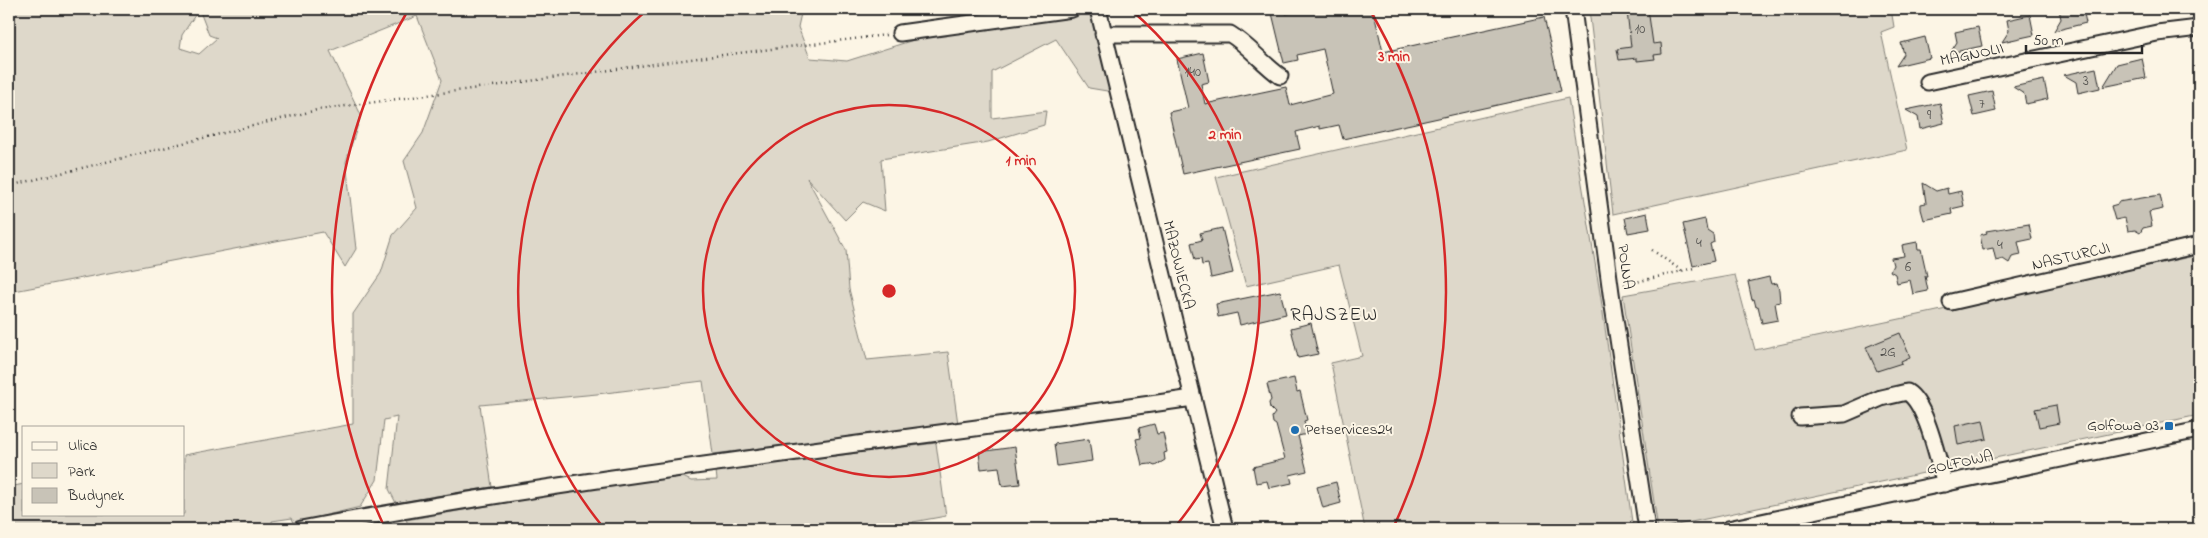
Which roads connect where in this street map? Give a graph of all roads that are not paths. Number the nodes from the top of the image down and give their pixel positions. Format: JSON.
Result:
{"nodes":[{"id":1,"x":1072,"y":9,"type":"edge"},
{"id":2,"x":1098,"y":9,"type":"edge"},
{"id":3,"x":1573,"y":9,"type":"edge"},
{"id":4,"x":2199,"y":28,"type":"edge"},
{"id":5,"x":900,"y":33,"type":"road end"},
{"id":6,"x":1103,"y":34,"type":"junction"},
{"id":7,"x":1280,"y":76,"type":"dead end"},
{"id":8,"x":1928,"y":82,"type":"dead end"},
{"id":9,"x":2199,"y":245,"type":"edge"},
{"id":10,"x":1951,"y":302,"type":"dead end"},
{"id":11,"x":1193,"y":398,"type":"junction"},
{"id":12,"x":1800,"y":417,"type":"dead end"},
{"id":13,"x":2199,"y":430,"type":"edge"},
{"id":14,"x":1945,"y":484,"type":"junction"},
{"id":15,"x":300,"y":529,"type":"edge"},
{"id":16,"x":1225,"y":529,"type":"edge"},
{"id":17,"x":1647,"y":529,"type":"edge"},
{"id":18,"x":1728,"y":529,"type":"edge"}],
"edges":[{"from":1,"to":5,"type":"street"},
{"from":2,"to":6,"type":"street","name":"MAZOWIECKA"},
{"from":3,"to":17,"type":"street","name":"POLNA"},
{"from":4,"to":8,"type":"street","name":"MAGNOLII"},
{"from":6,"to":7,"type":"street"},
{"from":6,"to":11,"type":"street","name":"MAZOWIECKA"},
{"from":9,"to":10,"type":"street","name":"NASTURCJI"},
{"from":11,"to":15,"type":"street"},
{"from":11,"to":16,"type":"street","name":"MAZOWIECKA"},
{"from":12,"to":14,"type":"street"},
{"from":13,"to":14,"type":"street","name":"GOLFOWA"},
{"from":14,"to":18,"type":"street","name":"GOLFOWA"}]}
